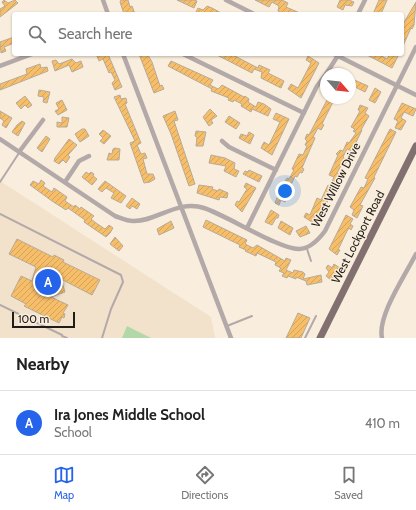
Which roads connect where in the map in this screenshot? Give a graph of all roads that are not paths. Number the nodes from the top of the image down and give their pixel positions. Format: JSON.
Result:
{"nodes":[{"id":1,"x":103,"y":0,"type":"edge"},
{"id":2,"x":226,"y":0,"type":"edge"},
{"id":3,"x":365,"y":0,"type":"edge"},
{"id":4,"x":107,"y":12,"type":"edge"},
{"id":5,"x":250,"y":12,"type":"edge"},
{"id":6,"x":359,"y":12,"type":"edge"},
{"id":7,"x":416,"y":47,"type":"edge"},
{"id":8,"x":27,"y":56,"type":"edge"},
{"id":9,"x":124,"y":56,"type":"edge"},
{"id":10,"x":187,"y":56,"type":"edge"},
{"id":11,"x":336,"y":56,"type":"edge"},
{"id":12,"x":339,"y":56,"type":"edge"},
{"id":13,"x":0,"y":66,"type":"edge"},
{"id":14,"x":329,"y":68,"type":"edge"},
{"id":15,"x":320,"y":83,"type":"edge"},
{"id":16,"x":397,"y":85,"type":"junction"},
{"id":17,"x":416,"y":95,"type":"edge"},
{"id":18,"x":304,"y":113,"type":"junction"},
{"id":19,"x":43,"y":120,"type":"dead end"},
{"id":20,"x":0,"y":139,"type":"edge"},
{"id":21,"x":222,"y":141,"type":"dead end"},
{"id":22,"x":416,"y":146,"type":"edge"},
{"id":23,"x":19,"y":152,"type":"junction"},
{"id":24,"x":89,"y":156,"type":"dead end"},
{"id":25,"x":276,"y":170,"type":"junction"},
{"id":26,"x":0,"y":182,"type":"edge"},
{"id":27,"x":64,"y":182,"type":"junction"},
{"id":28,"x":181,"y":208,"type":"junction"},
{"id":29,"x":0,"y":214,"type":"edge"},
{"id":30,"x":247,"y":228,"type":"junction"},
{"id":31,"x":306,"y":247,"type":"junction"},
{"id":32,"x":416,"y":254,"type":"edge"},
{"id":33,"x":311,"y":261,"type":"dead end"},
{"id":34,"x":0,"y":305,"type":"edge"},
{"id":35,"x":252,"y":316,"type":"dead end"},
{"id":36,"x":316,"y":316,"type":"dead end"},
{"id":37,"x":226,"y":326,"type":"junction"},
{"id":38,"x":67,"y":338,"type":"edge"},
{"id":39,"x":102,"y":338,"type":"edge"},
{"id":40,"x":231,"y":338,"type":"edge"},
{"id":41,"x":305,"y":338,"type":"edge"},
{"id":42,"x":320,"y":338,"type":"edge"},
{"id":43,"x":382,"y":338,"type":"edge"}],
"edges":[{"from":1,"to":4,"type":"street"},
{"from":2,"to":5,"type":"street"},
{"from":3,"to":6,"type":"street"},
{"from":7,"to":16,"type":"street","name":"West Willow Drive"},
{"from":8,"to":13,"type":"street"},
{"from":9,"to":28,"type":"street"},
{"from":10,"to":18,"type":"street"},
{"from":11,"to":14,"type":"street"},
{"from":12,"to":16,"type":"street"},
{"from":15,"to":18,"type":"street"},
{"from":16,"to":17,"type":"street"},
{"from":16,"to":31,"type":"street","name":"West Willow Drive"},
{"from":18,"to":25,"type":"street"},
{"from":19,"to":23,"type":"street"},
{"from":20,"to":23,"type":"street"},
{"from":21,"to":25,"type":"street"},
{"from":22,"to":42,"type":"main road","name":"West Lockport Road"},
{"from":23,"to":26,"type":"lane"},
{"from":23,"to":27,"type":"street"},
{"from":24,"to":27,"type":"street"},
{"from":25,"to":30,"type":"street"},
{"from":27,"to":28,"type":"street"},
{"from":28,"to":30,"type":"street"},
{"from":28,"to":37,"type":"street"},
{"from":29,"to":39,"type":"lane"},
{"from":30,"to":31,"type":"street"},
{"from":31,"to":33,"type":"lane"},
{"from":32,"to":43,"type":"street"},
{"from":34,"to":38,"type":"lane"},
{"from":35,"to":37,"type":"lane"},
{"from":36,"to":41,"type":"lane"},
{"from":37,"to":40,"type":"street"}]}
